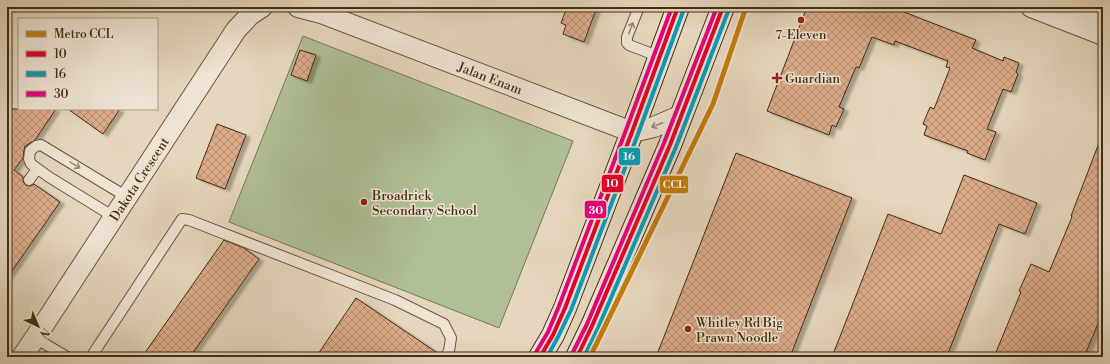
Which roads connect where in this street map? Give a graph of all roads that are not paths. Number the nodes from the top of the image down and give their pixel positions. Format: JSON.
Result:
{"nodes":[{"id":1,"x":262,"y":7,"type":"edge"},
{"id":2,"x":298,"y":7,"type":"edge"},
{"id":3,"x":639,"y":7,"type":"edge"},
{"id":4,"x":678,"y":7,"type":"edge"},
{"id":5,"x":722,"y":7,"type":"edge"},
{"id":6,"x":1031,"y":7,"type":"edge"},
{"id":7,"x":1092,"y":19,"type":"edge"},
{"id":8,"x":660,"y":57,"type":"junction"},
{"id":9,"x":682,"y":115,"type":"junction"},
{"id":10,"x":632,"y":132,"type":"junction"},
{"id":11,"x":37,"y":169,"type":"junction"},
{"id":12,"x":29,"y":180,"type":"dead end"},
{"id":13,"x":127,"y":197,"type":"junction"},
{"id":14,"x":114,"y":217,"type":"junction"},
{"id":15,"x":35,"y":338,"type":"junction"},
{"id":16,"x":22,"y":357,"type":"edge"},
{"id":17,"x":67,"y":357,"type":"edge"},
{"id":18,"x":91,"y":357,"type":"edge"},
{"id":19,"x":445,"y":357,"type":"edge"},
{"id":20,"x":540,"y":357,"type":"edge"},
{"id":21,"x":577,"y":357,"type":"edge"}],
"edges":[{"from":1,"to":13,"type":"street","name":"Dakota Crescent"},
{"from":2,"to":10,"type":"street","name":"Jalan Enam"},
{"from":8,"to":3,"type":"lane","one_way":true},
{"from":4,"to":8,"type":"main road"},
{"from":5,"to":9,"type":"main road"},
{"from":6,"to":7,"type":"street"},
{"from":8,"to":10,"type":"main road"},
{"from":9,"to":10,"type":"street","one_way":true},
{"from":9,"to":21,"type":"main road"},
{"from":10,"to":20,"type":"main road"},
{"from":11,"to":12,"type":"lane"},
{"from":11,"to":13,"type":"lane","one_way":true},
{"from":11,"to":14,"type":"lane"},
{"from":13,"to":14,"type":"street","name":"Dakota Crescent"},
{"from":14,"to":15,"type":"street","name":"Dakota Crescent"},
{"from":15,"to":16,"type":"street","name":"Dakota Crescent"},
{"from":15,"to":17,"type":"lane"},
{"from":18,"to":19,"type":"lane"}]}
